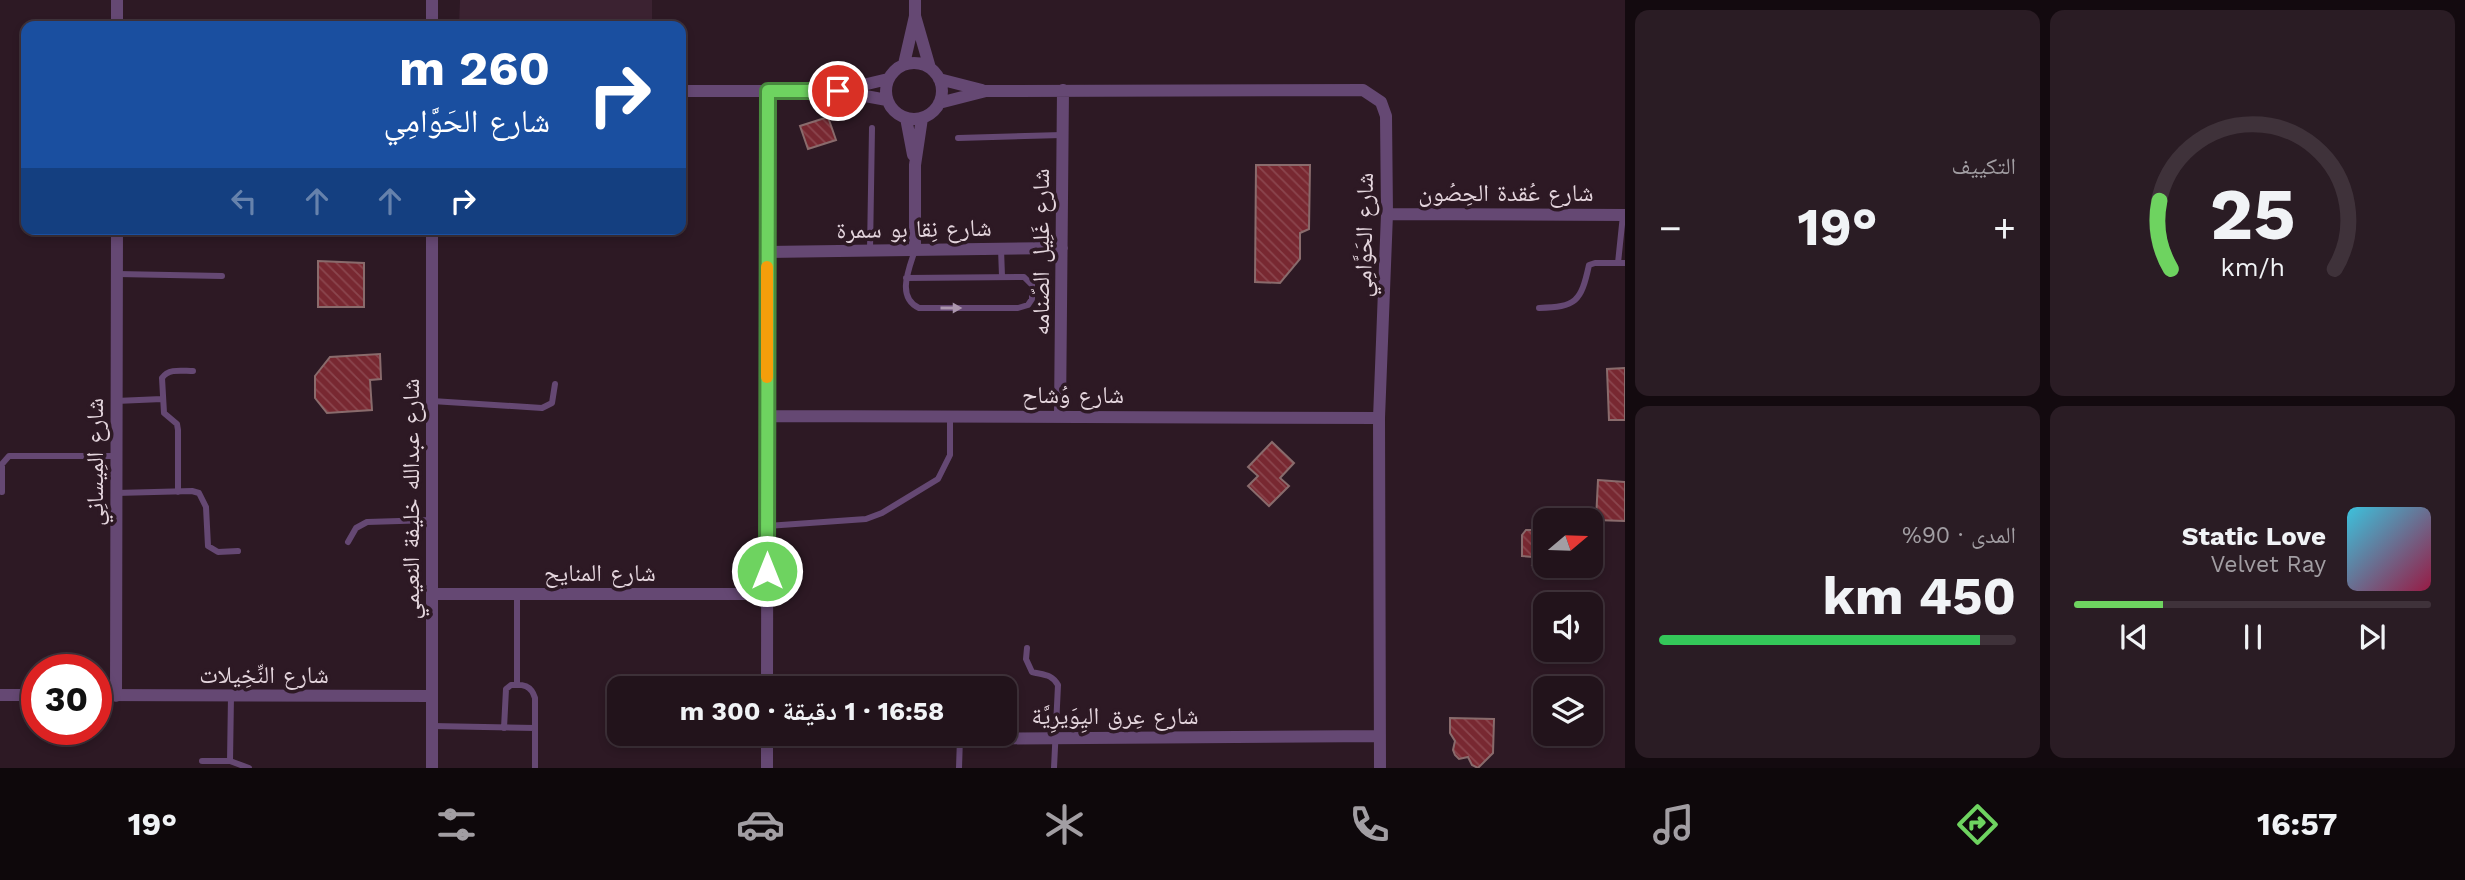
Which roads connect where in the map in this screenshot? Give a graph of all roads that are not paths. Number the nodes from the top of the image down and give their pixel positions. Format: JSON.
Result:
{"nodes":[{"id":1,"x":117,"y":0,"type":"edge"},
{"id":2,"x":432,"y":0,"type":"edge"},
{"id":3,"x":915,"y":0,"type":"edge"},
{"id":4,"x":915,"y":16,"type":"junction"},
{"id":5,"x":117,"y":21,"type":"edge"},
{"id":6,"x":432,"y":21,"type":"edge"},
{"id":7,"x":904,"y":64,"type":"junction"},
{"id":8,"x":930,"y":68,"type":"junction"},
{"id":9,"x":888,"y":79,"type":"junction"},
{"id":10,"x":939,"y":79,"type":"junction"},
{"id":11,"x":1063,"y":90,"type":"junction"},
{"id":12,"x":686,"y":91,"type":"edge"},
{"id":13,"x":768,"y":91,"type":"junction"},
{"id":14,"x":838,"y":91,"type":"junction"},
{"id":15,"x":986,"y":91,"type":"junction"},
{"id":16,"x":887,"y":100,"type":"junction"},
{"id":17,"x":939,"y":103,"type":"junction"},
{"id":18,"x":906,"y":118,"type":"junction"},
{"id":19,"x":922,"y":118,"type":"junction"},
{"id":20,"x":872,"y":128,"type":"dead end"},
{"id":21,"x":1062,"y":135,"type":"junction"},
{"id":22,"x":958,"y":138,"type":"dead end"},
{"id":23,"x":915,"y":165,"type":"junction"},
{"id":24,"x":1387,"y":214,"type":"junction"},
{"id":25,"x":1624,"y":215,"type":"edge"},
{"id":26,"x":117,"y":235,"type":"edge"},
{"id":27,"x":432,"y":235,"type":"edge"},
{"id":28,"x":1062,"y":248,"type":"junction"},
{"id":29,"x":1001,"y":249,"type":"junction"},
{"id":30,"x":870,"y":250,"type":"junction"},
{"id":31,"x":915,"y":250,"type":"junction"},
{"id":32,"x":767,"y":252,"type":"junction"},
{"id":33,"x":1622,"y":263,"type":"edge"},
{"id":34,"x":117,"y":274,"type":"junction"},
{"id":35,"x":222,"y":276,"type":"dead end"},
{"id":36,"x":1002,"y":276,"type":"junction"},
{"id":37,"x":906,"y":278,"type":"junction"},
{"id":38,"x":1539,"y":308,"type":"dead end"},
{"id":39,"x":193,"y":371,"type":"dead end"},
{"id":40,"x":555,"y":384,"type":"dead end"},
{"id":41,"x":162,"y":399,"type":"junction"},
{"id":42,"x":117,"y":401,"type":"junction"},
{"id":43,"x":432,"y":401,"type":"junction"},
{"id":44,"x":1060,"y":415,"type":"junction"},
{"id":45,"x":767,"y":416,"type":"junction"},
{"id":46,"x":950,"y":416,"type":"junction"},
{"id":47,"x":1379,"y":418,"type":"junction"},
{"id":48,"x":117,"y":456,"type":"junction"},
{"id":49,"x":2,"y":492,"type":"dead end"},
{"id":50,"x":178,"y":492,"type":"junction"},
{"id":51,"x":116,"y":493,"type":"junction"},
{"id":52,"x":432,"y":520,"type":"junction"},
{"id":53,"x":767,"y":526,"type":"junction"},
{"id":54,"x":348,"y":542,"type":"dead end"},
{"id":55,"x":239,"y":551,"type":"dead end"},
{"id":56,"x":432,"y":594,"type":"junction"},
{"id":57,"x":517,"y":594,"type":"junction"},
{"id":58,"x":767,"y":594,"type":"junction"},
{"id":59,"x":1027,"y":648,"type":"dead end"},
{"id":60,"x":767,"y":676,"type":"edge"},
{"id":61,"x":517,"y":685,"type":"junction"},
{"id":62,"x":0,"y":695,"type":"edge"},
{"id":63,"x":21,"y":695,"type":"edge"},
{"id":64,"x":112,"y":695,"type":"edge"},
{"id":65,"x":116,"y":695,"type":"junction"},
{"id":66,"x":231,"y":696,"type":"junction"},
{"id":67,"x":432,"y":696,"type":"junction"},
{"id":68,"x":432,"y":726,"type":"junction"},
{"id":69,"x":504,"y":728,"type":"junction"},
{"id":70,"x":534,"y":728,"type":"junction"},
{"id":71,"x":1380,"y":736,"type":"junction"},
{"id":72,"x":1017,"y":737,"type":"edge"},
{"id":73,"x":1054,"y":737,"type":"junction"},
{"id":74,"x":767,"y":746,"type":"edge"},
{"id":75,"x":960,"y":746,"type":"edge"},
{"id":76,"x":202,"y":761,"type":"dead end"},
{"id":77,"x":230,"y":761,"type":"junction"},
{"id":78,"x":249,"y":768,"type":"edge"},
{"id":79,"x":432,"y":768,"type":"edge"},
{"id":80,"x":535,"y":768,"type":"edge"},
{"id":81,"x":767,"y":768,"type":"edge"},
{"id":82,"x":959,"y":768,"type":"edge"},
{"id":83,"x":1054,"y":768,"type":"edge"},
{"id":84,"x":1380,"y":768,"type":"edge"}],
"edges":[{"from":1,"to":5,"type":"street"},
{"from":2,"to":6,"type":"street"},
{"from":3,"to":4,"type":"street"},
{"from":4,"to":7,"type":"street"},
{"from":4,"to":8,"type":"street"},
{"from":7,"to":8,"type":"street"},
{"from":7,"to":9,"type":"street"},
{"from":8,"to":10,"type":"street"},
{"from":9,"to":14,"type":"street"},
{"from":9,"to":16,"type":"street"},
{"from":10,"to":15,"type":"street","name":"شارع الحَوَّامِي"},
{"from":10,"to":17,"type":"street"},
{"from":11,"to":15,"type":"street","name":"شارع الحَوَّامِي"},
{"from":11,"to":21,"type":"street","name":"شارع غَلِيل الصّنامه"},
{"from":11,"to":24,"type":"street","name":"شارع الحَوَّامِي"},
{"from":12,"to":13,"type":"street"},
{"from":13,"to":14,"type":"street"},
{"from":13,"to":32,"type":"street"},
{"from":14,"to":16,"type":"street"},
{"from":15,"to":17,"type":"street","name":"شارع الحَوَّامِي"},
{"from":16,"to":18,"type":"street"},
{"from":17,"to":19,"type":"street"},
{"from":18,"to":19,"type":"street"},
{"from":18,"to":23,"type":"street"},
{"from":19,"to":23,"type":"street"},
{"from":20,"to":30,"type":"lane"},
{"from":21,"to":22,"type":"lane"},
{"from":21,"to":28,"type":"street","name":"شارع غَلِيل الصّنامه"},
{"from":23,"to":31,"type":"street"},
{"from":24,"to":25,"type":"street","name":"شارع عُقدة الحِصُون"},
{"from":24,"to":47,"type":"street","name":"شارع الحَوَّامِي"},
{"from":25,"to":33,"type":"lane"},
{"from":26,"to":34,"type":"street","name":"شارع المِيسانِي"},
{"from":27,"to":43,"type":"street","name":"شارع عبدالله خليفة النعيمي"},
{"from":28,"to":29,"type":"street","name":"شارع نِقا بو سمرة"},
{"from":28,"to":44,"type":"street","name":"شارع غَلِيل الصّنامه"},
{"from":29,"to":31,"type":"street","name":"شارع نِقا بو سمرة"},
{"from":29,"to":36,"type":"lane"},
{"from":30,"to":31,"type":"street","name":"شارع نِقا بو سمرة"},
{"from":30,"to":32,"type":"street","name":"شارع نِقا بو سمرة"},
{"from":31,"to":37,"type":"lane"},
{"from":32,"to":45,"type":"street"},
{"from":33,"to":38,"type":"lane"},
{"from":34,"to":35,"type":"lane"},
{"from":34,"to":42,"type":"street","name":"شارع المِيسانِي"},
{"from":36,"to":37,"type":"lane"},
{"from":37,"to":36,"type":"lane","one_way":true},
{"from":39,"to":41,"type":"lane"},
{"from":40,"to":43,"type":"lane"},
{"from":41,"to":42,"type":"lane"},
{"from":41,"to":50,"type":"lane"},
{"from":42,"to":48,"type":"street","name":"شارع المِيسانِي"},
{"from":43,"to":52,"type":"street","name":"شارع عبدالله خليفة النعيمي"},
{"from":44,"to":46,"type":"street","name":"شارع وُشاح"},
{"from":44,"to":47,"type":"street","name":"شارع وُشاح"},
{"from":45,"to":46,"type":"street","name":"شارع وُشاح"},
{"from":45,"to":53,"type":"street"},
{"from":46,"to":53,"type":"lane"},
{"from":47,"to":71,"type":"street","name":"شارع الحَوَّامِي"},
{"from":48,"to":49,"type":"lane"},
{"from":48,"to":51,"type":"street","name":"شارع المِيسانِي"},
{"from":50,"to":51,"type":"lane"},
{"from":50,"to":55,"type":"lane"},
{"from":51,"to":65,"type":"street","name":"شارع المِيسانِي"},
{"from":52,"to":54,"type":"lane"},
{"from":52,"to":56,"type":"street","name":"شارع عبدالله خليفة النعيمي"},
{"from":53,"to":58,"type":"street"},
{"from":56,"to":57,"type":"street","name":"شارع المنايح"},
{"from":56,"to":67,"type":"street","name":"شارع عبدالله خليفة النعيمي"},
{"from":57,"to":58,"type":"street","name":"شارع المنايح"},
{"from":57,"to":61,"type":"lane"},
{"from":58,"to":60,"type":"street"},
{"from":59,"to":73,"type":"lane"},
{"from":61,"to":69,"type":"lane"},
{"from":61,"to":70,"type":"lane"},
{"from":62,"to":63,"type":"street"},
{"from":64,"to":65,"type":"street","name":"شارع النِّخِيلات"},
{"from":65,"to":66,"type":"street","name":"شارع النِّخِيلات"},
{"from":66,"to":67,"type":"street","name":"شارع النِّخِيلات"},
{"from":66,"to":77,"type":"lane"},
{"from":67,"to":68,"type":"street","name":"شارع عبدالله خليفة النعيمي"},
{"from":68,"to":69,"type":"lane"},
{"from":68,"to":79,"type":"street","name":"شارع عبدالله خليفة النعيمي"},
{"from":69,"to":70,"type":"lane"},
{"from":70,"to":80,"type":"lane"},
{"from":71,"to":73,"type":"street","name":"شارع عِرق اليِوَيرِيَّة"},
{"from":71,"to":84,"type":"street","name":"شارع الحَوَّامِي"},
{"from":72,"to":73,"type":"street","name":"شارع عِرق اليِوَيرِيَّة"},
{"from":73,"to":83,"type":"lane"},
{"from":74,"to":81,"type":"street"},
{"from":75,"to":82,"type":"lane"},
{"from":76,"to":77,"type":"lane"},
{"from":77,"to":78,"type":"lane"}]}
